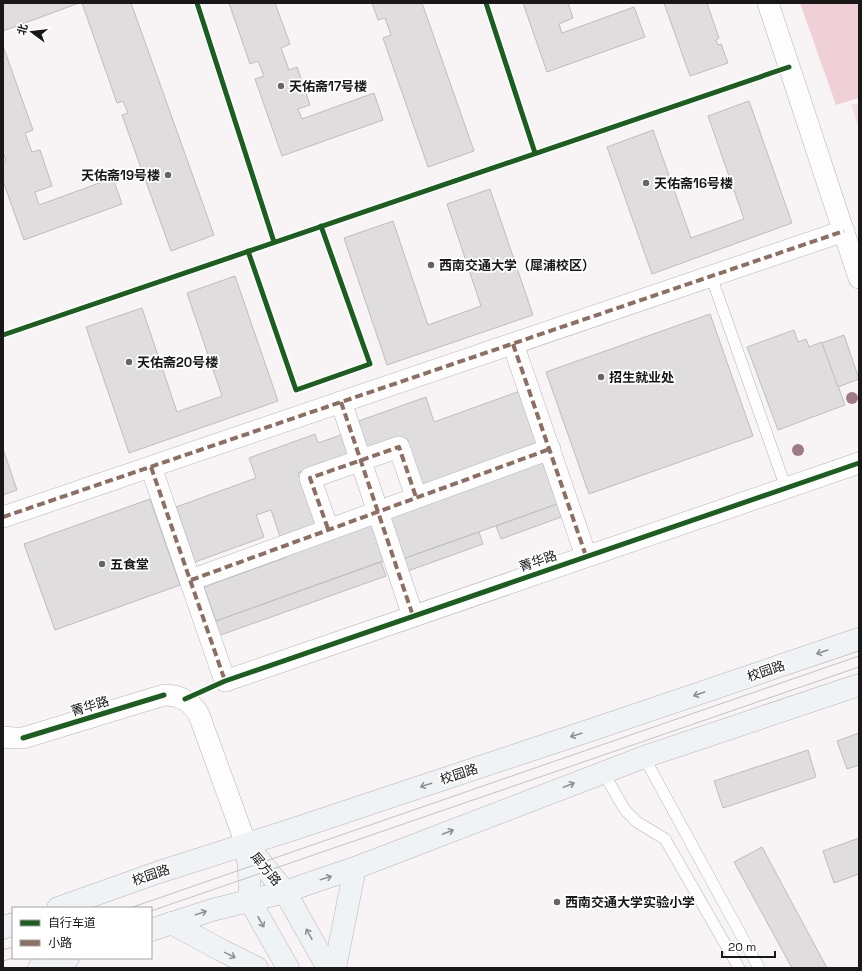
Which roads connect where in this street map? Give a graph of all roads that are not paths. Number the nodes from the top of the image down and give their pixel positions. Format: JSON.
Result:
{"nodes":[{"id":1,"x":768,"y":3,"type":"edge"},
{"id":2,"x":844,"y":231,"type":"junction"},
{"id":3,"x":711,"y":276,"type":"junction"},
{"id":4,"x":859,"y":278,"type":"edge"},
{"id":5,"x":513,"y":344,"type":"junction"},
{"id":6,"x":341,"y":402,"type":"junction"},
{"id":7,"x":550,"y":449,"type":"junction"},
{"id":8,"x":360,"y":461,"type":"junction"},
{"id":9,"x":859,"y":462,"type":"edge"},
{"id":10,"x":151,"y":467,"type":"junction"},
{"id":11,"x":786,"y":488,"type":"junction"},
{"id":12,"x":416,"y":497,"type":"junction"},
{"id":13,"x":376,"y":512,"type":"junction"},
{"id":14,"x":3,"y":517,"type":"edge"},
{"id":15,"x":328,"y":529,"type":"junction"},
{"id":16,"x":586,"y":556,"type":"junction"},
{"id":17,"x":191,"y":580,"type":"junction"},
{"id":18,"x":413,"y":616,"type":"junction"},
{"id":19,"x":859,"y":639,"type":"edge"},
{"id":20,"x":859,"y":684,"type":"edge"},
{"id":21,"x":13,"y":737,"type":"edge"},
{"id":22,"x":644,"y":757,"type":"junction"},
{"id":23,"x":603,"y":772,"type":"junction"},
{"id":24,"x":246,"y":844,"type":"junction"},
{"id":25,"x":355,"y":868,"type":"junction"},
{"id":26,"x":285,"y":892,"type":"junction"},
{"id":27,"x":250,"y":902,"type":"junction"},
{"id":28,"x":61,"y":907,"type":"edge"},
{"id":29,"x":171,"y":923,"type":"junction"},
{"id":30,"x":152,"y":930,"type":"edge"},
{"id":31,"x":65,"y":959,"type":"edge"},
{"id":32,"x":39,"y":968,"type":"edge"},
{"id":33,"x":257,"y":968,"type":"edge"},
{"id":34,"x":288,"y":968,"type":"edge"},
{"id":35,"x":328,"y":968,"type":"edge"},
{"id":36,"x":334,"y":968,"type":"edge"},
{"id":37,"x":739,"y":968,"type":"edge"},
{"id":38,"x":759,"y":968,"type":"edge"}],
"edges":[{"from":1,"to":2,"type":"street"},
{"from":2,"to":3,"type":"street"},
{"from":2,"to":4,"type":"street"},
{"from":3,"to":5,"type":"street"},
{"from":3,"to":11,"type":"lane"},
{"from":5,"to":6,"type":"street"},
{"from":5,"to":7,"type":"street"},
{"from":6,"to":8,"type":"street"},
{"from":6,"to":10,"type":"street"},
{"from":7,"to":12,"type":"street"},
{"from":7,"to":16,"type":"street"},
{"from":8,"to":12,"type":"street"},
{"from":8,"to":13,"type":"street"},
{"from":8,"to":15,"type":"street"},
{"from":9,"to":11,"type":"street","name":"菁华路"},
{"from":10,"to":14,"type":"street"},
{"from":10,"to":17,"type":"street"},
{"from":11,"to":16,"type":"street","name":"菁华路"},
{"from":12,"to":13,"type":"street"},
{"from":13,"to":15,"type":"street"},
{"from":13,"to":18,"type":"street"},
{"from":15,"to":17,"type":"street"},
{"from":16,"to":18,"type":"street","name":"菁华路"},
{"from":17,"to":18,"type":"street","name":"菁华路"},
{"from":19,"to":24,"type":"street","name":"校园路","one_way":true},
{"from":20,"to":22,"type":"street"},
{"from":21,"to":24,"type":"street","name":"菁华路"},
{"from":22,"to":23,"type":"street"},
{"from":22,"to":38,"type":"lane"},
{"from":25,"to":23,"type":"street","one_way":true},
{"from":23,"to":37,"type":"lane"},
{"from":24,"to":26,"type":"street","name":"犀方路"},
{"from":24,"to":27,"type":"street","name":"犀方路"},
{"from":24,"to":28,"type":"street","name":"校园路"},
{"from":26,"to":25,"type":"street","one_way":true},
{"from":25,"to":36,"type":"street"},
{"from":26,"to":27,"type":"street"},
{"from":35,"to":26,"type":"street","name":"犀方路","one_way":true},
{"from":29,"to":27,"type":"street","one_way":true},
{"from":27,"to":34,"type":"street","name":"犀方路","one_way":true},
{"from":29,"to":30,"type":"street"},
{"from":29,"to":33,"type":"street","one_way":true},
{"from":31,"to":32,"type":"street"}]}
